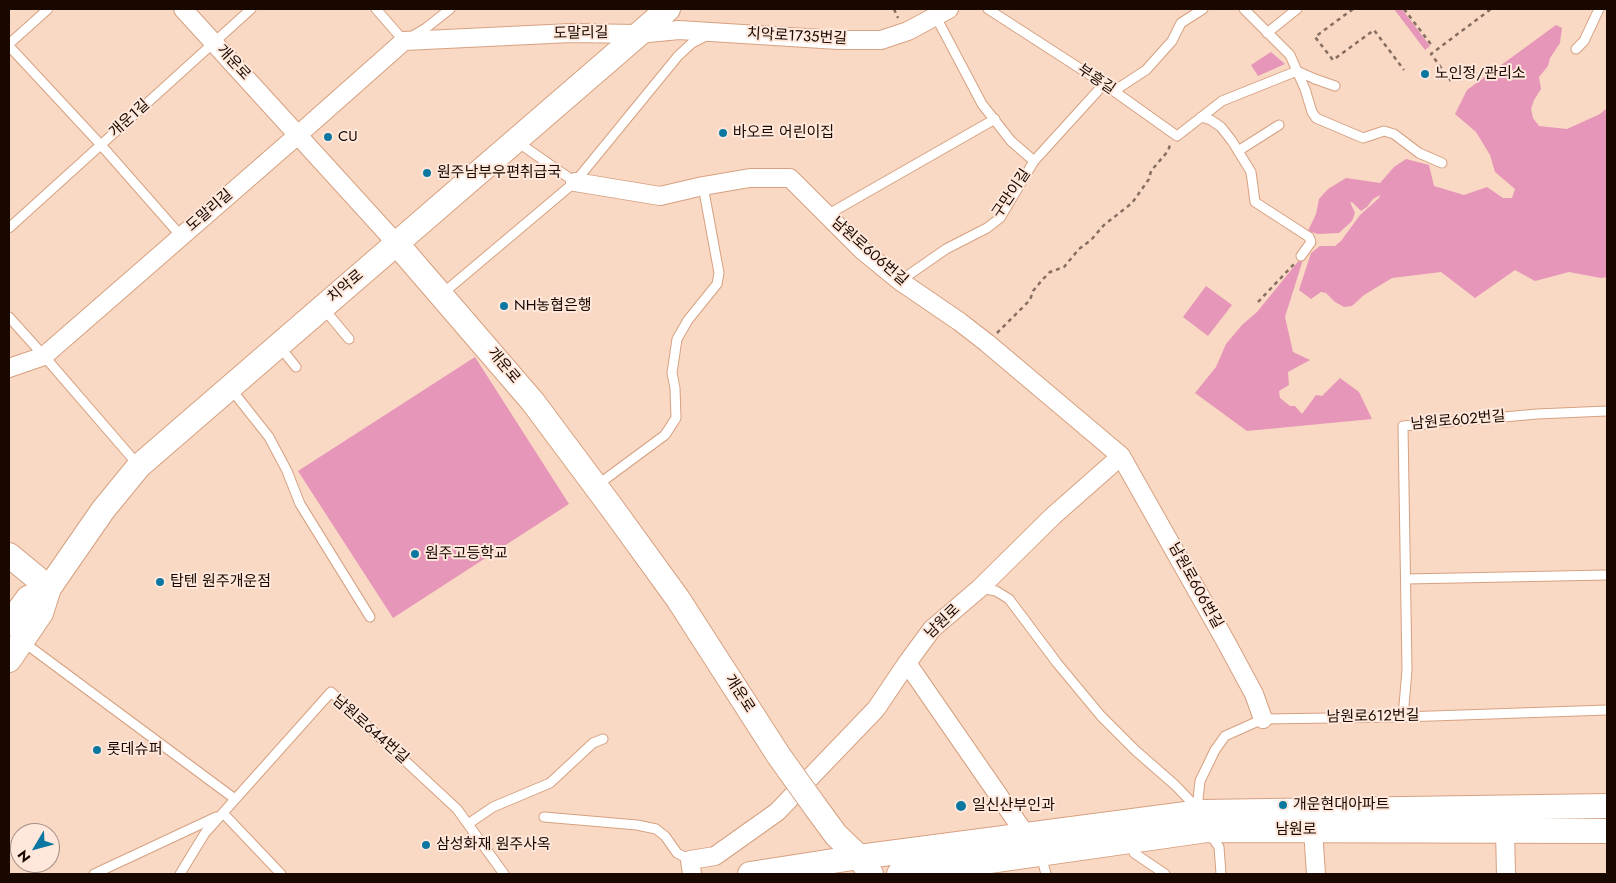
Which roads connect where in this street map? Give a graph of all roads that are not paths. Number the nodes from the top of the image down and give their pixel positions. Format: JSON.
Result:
{"nodes":[{"id":1,"x":48,"y":9,"type":"edge"},
{"id":2,"x":183,"y":9,"type":"edge"},
{"id":3,"x":251,"y":9,"type":"edge"},
{"id":4,"x":376,"y":9,"type":"edge"},
{"id":5,"x":450,"y":9,"type":"edge"},
{"id":6,"x":668,"y":9,"type":"edge"},
{"id":7,"x":988,"y":9,"type":"edge"},
{"id":8,"x":1202,"y":9,"type":"edge"},
{"id":9,"x":1244,"y":9,"type":"edge"},
{"id":10,"x":1297,"y":9,"type":"edge"},
{"id":11,"x":1599,"y":9,"type":"edge"},
{"id":12,"x":942,"y":13,"type":"edge"},
{"id":13,"x":723,"y":33,"type":"junction"},
{"id":14,"x":1267,"y":33,"type":"junction"},
{"id":15,"x":638,"y":34,"type":"junction"},
{"id":16,"x":404,"y":41,"type":"junction"},
{"id":17,"x":214,"y":42,"type":"junction"},
{"id":18,"x":9,"y":45,"type":"edge"},
{"id":19,"x":1576,"y":49,"type":"dead end"},
{"id":20,"x":1297,"y":71,"type":"junction"},
{"id":21,"x":1104,"y":84,"type":"junction"},
{"id":22,"x":1335,"y":86,"type":"dead end"},
{"id":23,"x":1114,"y":91,"type":"junction"},
{"id":24,"x":1201,"y":117,"type":"junction"},
{"id":25,"x":995,"y":119,"type":"junction"},
{"id":26,"x":1279,"y":125,"type":"dead end"},
{"id":27,"x":299,"y":134,"type":"junction"},
{"id":28,"x":515,"y":140,"type":"junction"},
{"id":29,"x":101,"y":145,"type":"junction"},
{"id":30,"x":1238,"y":151,"type":"junction"},
{"id":31,"x":1034,"y":161,"type":"junction"},
{"id":32,"x":1442,"y":163,"type":"dead end"},
{"id":33,"x":576,"y":182,"type":"junction"},
{"id":34,"x":703,"y":186,"type":"junction"},
{"id":35,"x":827,"y":215,"type":"junction"},
{"id":36,"x":9,"y":228,"type":"edge"},
{"id":37,"x":181,"y":236,"type":"junction"},
{"id":38,"x":397,"y":244,"type":"junction"},
{"id":39,"x":1301,"y":256,"type":"road end"},
{"id":40,"x":900,"y":281,"type":"junction"},
{"id":41,"x":442,"y":294,"type":"junction"},
{"id":42,"x":322,"y":307,"type":"junction"},
{"id":43,"x":9,"y":317,"type":"edge"},
{"id":44,"x":349,"y":339,"type":"dead end"},
{"id":45,"x":278,"y":345,"type":"junction"},
{"id":46,"x":44,"y":356,"type":"junction"},
{"id":47,"x":296,"y":367,"type":"dead end"},
{"id":48,"x":9,"y":368,"type":"edge"},
{"id":49,"x":229,"y":387,"type":"junction"},
{"id":50,"x":1607,"y":411,"type":"edge"},
{"id":51,"x":1121,"y":456,"type":"junction"},
{"id":52,"x":139,"y":466,"type":"junction"},
{"id":53,"x":596,"y":486,"type":"junction"},
{"id":54,"x":9,"y":555,"type":"edge"},
{"id":55,"x":1607,"y":575,"type":"edge"},
{"id":56,"x":1406,"y":579,"type":"junction"},
{"id":57,"x":49,"y":588,"type":"junction"},
{"id":58,"x":980,"y":588,"type":"junction"},
{"id":59,"x":370,"y":617,"type":"dead end"},
{"id":60,"x":15,"y":632,"type":"edge"},
{"id":61,"x":9,"y":660,"type":"edge"},
{"id":62,"x":907,"y":663,"type":"junction"},
{"id":63,"x":1607,"y":710,"type":"edge"},
{"id":64,"x":1403,"y":717,"type":"junction"},
{"id":65,"x":1263,"y":719,"type":"junction"},
{"id":66,"x":603,"y":739,"type":"dead end"},
{"id":67,"x":235,"y":799,"type":"junction"},
{"id":68,"x":1607,"y":806,"type":"edge"},
{"id":69,"x":221,"y":814,"type":"junction"},
{"id":70,"x":544,"y":817,"type":"dead end"},
{"id":71,"x":1204,"y":821,"type":"junction"},
{"id":72,"x":468,"y":824,"type":"junction"},
{"id":73,"x":1313,"y":830,"type":"junction"},
{"id":74,"x":1505,"y":831,"type":"junction"},
{"id":75,"x":1607,"y":831,"type":"edge"},
{"id":76,"x":1026,"y":835,"type":"junction"},
{"id":77,"x":1131,"y":841,"type":"junction"},
{"id":78,"x":1043,"y":864,"type":"edge"},
{"id":79,"x":865,"y":866,"type":"edge"},
{"id":80,"x":691,"y":867,"type":"edge"},
{"id":81,"x":94,"y":874,"type":"edge"},
{"id":82,"x":180,"y":874,"type":"edge"},
{"id":83,"x":281,"y":874,"type":"edge"},
{"id":84,"x":504,"y":874,"type":"edge"},
{"id":85,"x":750,"y":874,"type":"edge"},
{"id":86,"x":898,"y":874,"type":"edge"},
{"id":87,"x":1165,"y":874,"type":"edge"},
{"id":88,"x":1221,"y":874,"type":"edge"},
{"id":89,"x":1316,"y":874,"type":"edge"},
{"id":90,"x":1506,"y":874,"type":"edge"}],
"edges":[{"from":1,"to":18,"type":"lane"},
{"from":2,"to":17,"type":"street","name":"개운로"},
{"from":3,"to":17,"type":"lane","name":"개운1길"},
{"from":4,"to":16,"type":"lane"},
{"from":5,"to":16,"type":"lane","name":"도말리길"},
{"from":6,"to":15,"type":"street","name":"치악로"},
{"from":7,"to":21,"type":"lane","name":"부흥길"},
{"from":8,"to":23,"type":"lane"},
{"from":9,"to":14,"type":"lane"},
{"from":10,"to":14,"type":"lane"},
{"from":11,"to":19,"type":"lane"},
{"from":12,"to":13,"type":"street","name":"치악로1735번길"},
{"from":12,"to":25,"type":"lane"},
{"from":13,"to":15,"type":"street","name":"치악로1735번길"},
{"from":13,"to":33,"type":"lane"},
{"from":14,"to":20,"type":"lane"},
{"from":15,"to":16,"type":"street","name":"도말리길"},
{"from":15,"to":28,"type":"street","name":"치악로"},
{"from":16,"to":27,"type":"street","name":"도말리길"},
{"from":17,"to":27,"type":"street","name":"개운로"},
{"from":17,"to":29,"type":"lane","name":"개운1길"},
{"from":18,"to":29,"type":"lane"},
{"from":20,"to":22,"type":"lane"},
{"from":20,"to":24,"type":"lane"},
{"from":20,"to":32,"type":"lane"},
{"from":21,"to":23,"type":"lane","name":"부흥길"},
{"from":21,"to":31,"type":"lane","name":"구만이길"},
{"from":23,"to":24,"type":"lane","name":"부흥길"},
{"from":24,"to":30,"type":"lane"},
{"from":25,"to":31,"type":"lane"},
{"from":25,"to":35,"type":"lane"},
{"from":26,"to":30,"type":"lane"},
{"from":27,"to":37,"type":"street","name":"도말리길"},
{"from":27,"to":38,"type":"street","name":"개운로"},
{"from":28,"to":33,"type":"lane"},
{"from":28,"to":38,"type":"street","name":"치악로"},
{"from":29,"to":36,"type":"lane","name":"개운1길"},
{"from":29,"to":37,"type":"lane"},
{"from":30,"to":39,"type":"lane"},
{"from":31,"to":40,"type":"lane","name":"구만이길"},
{"from":33,"to":34,"type":"street","name":"남원로606번길"},
{"from":33,"to":41,"type":"lane"},
{"from":34,"to":35,"type":"street","name":"남원로606번길"},
{"from":34,"to":53,"type":"lane"},
{"from":35,"to":40,"type":"street","name":"남원로606번길"},
{"from":37,"to":46,"type":"street","name":"도말리길"},
{"from":38,"to":41,"type":"street","name":"개운로"},
{"from":38,"to":42,"type":"street","name":"치악로"},
{"from":40,"to":51,"type":"street","name":"남원로606번길"},
{"from":41,"to":53,"type":"street","name":"개운로"},
{"from":42,"to":44,"type":"lane"},
{"from":42,"to":45,"type":"street","name":"치악로"},
{"from":43,"to":46,"type":"lane"},
{"from":45,"to":47,"type":"lane"},
{"from":45,"to":49,"type":"street","name":"치악로"},
{"from":46,"to":48,"type":"street","name":"도말리길"},
{"from":46,"to":52,"type":"lane"},
{"from":49,"to":52,"type":"street","name":"치악로"},
{"from":49,"to":59,"type":"lane"},
{"from":50,"to":56,"type":"lane","name":"남원로602번길"},
{"from":51,"to":58,"type":"street"},
{"from":51,"to":65,"type":"street","name":"남원로606번길"},
{"from":52,"to":57,"type":"street","name":"치악로"},
{"from":53,"to":79,"type":"street","name":"개운로","bridge":true},
{"from":54,"to":57,"type":"street"},
{"from":55,"to":56,"type":"lane"},
{"from":56,"to":64,"type":"lane","name":"남원로602번길"},
{"from":57,"to":60,"type":"street","name":"치악로"},
{"from":58,"to":62,"type":"street","name":"남원로"},
{"from":58,"to":71,"type":"lane"},
{"from":60,"to":61,"type":"street","name":"치악로"},
{"from":60,"to":67,"type":"lane"},
{"from":62,"to":76,"type":"street"},
{"from":62,"to":80,"type":"street","name":"남원로"},
{"from":63,"to":64,"type":"lane","name":"남원로612번길"},
{"from":64,"to":65,"type":"lane","name":"남원로612번길"},
{"from":65,"to":71,"type":"lane","name":"남원로612번길"},
{"from":66,"to":72,"type":"lane"},
{"from":67,"to":69,"type":"lane","name":"남원로644번길"},
{"from":67,"to":72,"type":"lane","name":"남원로644번길"},
{"from":68,"to":71,"type":"street","name":"남원로"},
{"from":69,"to":81,"type":"lane"},
{"from":69,"to":82,"type":"lane","name":"남원로644번길"},
{"from":69,"to":83,"type":"lane"},
{"from":70,"to":80,"type":"lane"},
{"from":71,"to":73,"type":"street","name":"남원로"},
{"from":71,"to":76,"type":"street","name":"남원로"},
{"from":71,"to":77,"type":"street","name":"남원로"},
{"from":71,"to":88,"type":"lane"},
{"from":72,"to":84,"type":"lane","name":"남원로644번길"},
{"from":73,"to":74,"type":"street","name":"남원로"},
{"from":73,"to":89,"type":"street"},
{"from":74,"to":75,"type":"street","name":"남원로"},
{"from":74,"to":90,"type":"street"},
{"from":76,"to":79,"type":"street","name":"남원로"},
{"from":77,"to":78,"type":"street","name":"남원로"},
{"from":77,"to":87,"type":"lane"},
{"from":78,"to":86,"type":"street","name":"남원로"},
{"from":79,"to":85,"type":"street","name":"남원로"}]}
